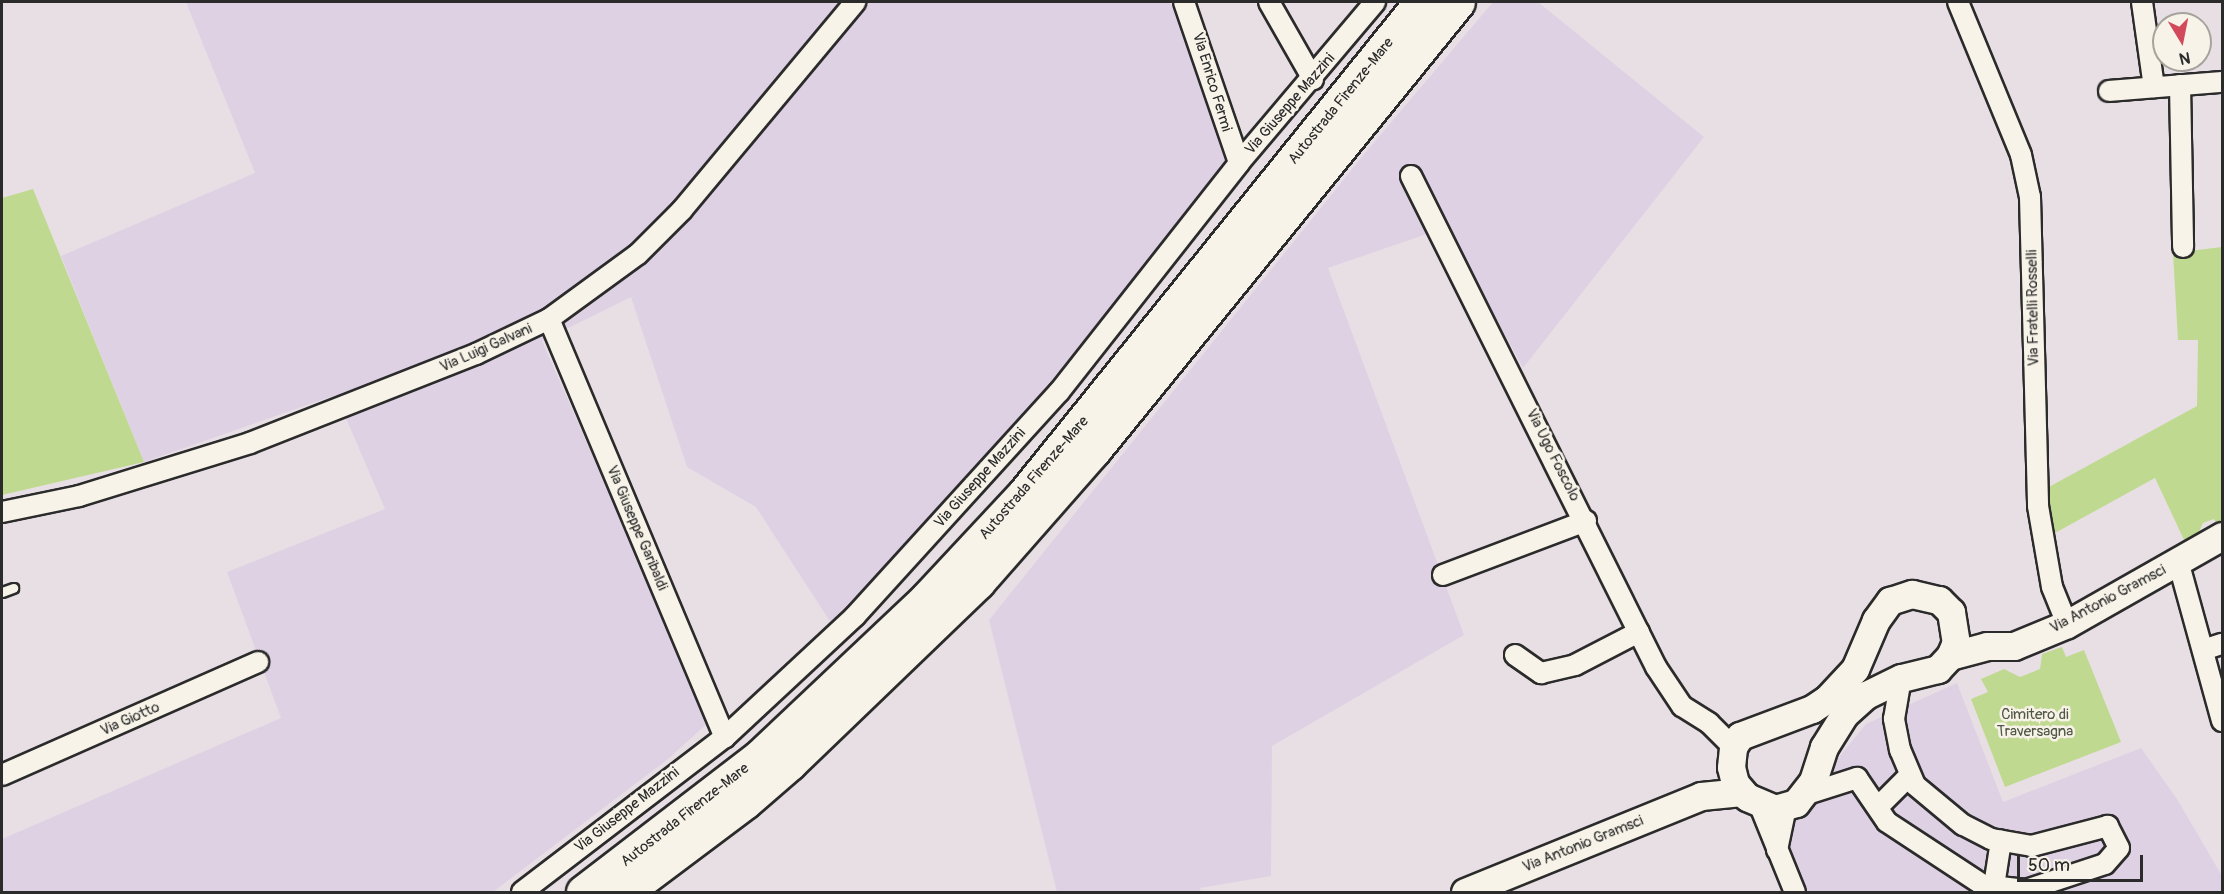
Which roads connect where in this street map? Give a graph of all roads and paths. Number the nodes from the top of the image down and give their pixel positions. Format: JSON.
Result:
{"nodes":[{"id":1,"x":855,"y":2,"type":"edge"},
{"id":2,"x":1184,"y":2,"type":"edge"},
{"id":3,"x":1269,"y":2,"type":"edge"},
{"id":4,"x":1375,"y":2,"type":"edge"},
{"id":5,"x":1421,"y":2,"type":"edge"},
{"id":6,"x":1458,"y":2,"type":"edge"},
{"id":7,"x":1958,"y":2,"type":"edge"},
{"id":8,"x":2142,"y":2,"type":"edge"},
{"id":9,"x":1313,"y":79,"type":"junction"},
{"id":10,"x":2223,"y":82,"type":"edge"},
{"id":11,"x":2180,"y":85,"type":"junction"},
{"id":12,"x":2154,"y":87,"type":"junction"},
{"id":13,"x":2109,"y":91,"type":"dead end"},
{"id":14,"x":1239,"y":163,"type":"junction"},
{"id":15,"x":1411,"y":176,"type":"dead end"},
{"id":16,"x":2183,"y":247,"type":"dead end"},
{"id":17,"x":549,"y":319,"type":"junction"},
{"id":18,"x":2,"y":512,"type":"edge"},
{"id":19,"x":1586,"y":521,"type":"junction"},
{"id":20,"x":2223,"y":536,"type":"edge"},
{"id":21,"x":2178,"y":561,"type":"junction"},
{"id":22,"x":1443,"y":575,"type":"dead end"},
{"id":23,"x":13,"y":588,"type":"dead end"},
{"id":24,"x":2,"y":592,"type":"edge"},
{"id":25,"x":2067,"y":624,"type":"junction"},
{"id":26,"x":1956,"y":627,"type":"junction"},
{"id":27,"x":1640,"y":632,"type":"junction"},
{"id":28,"x":2223,"y":644,"type":"edge"},
{"id":29,"x":1987,"y":646,"type":"junction"},
{"id":30,"x":2203,"y":650,"type":"junction"},
{"id":31,"x":1515,"y":655,"type":"dead end"},
{"id":32,"x":1950,"y":657,"type":"junction"},
{"id":33,"x":258,"y":662,"type":"dead end"},
{"id":34,"x":1901,"y":678,"type":"junction"},
{"id":35,"x":2223,"y":721,"type":"edge"},
{"id":36,"x":724,"y":737,"type":"junction"},
{"id":37,"x":1739,"y":748,"type":"junction"},
{"id":38,"x":2,"y":775,"type":"edge"},
{"id":39,"x":1910,"y":775,"type":"junction"},
{"id":40,"x":1701,"y":796,"type":"junction"},
{"id":41,"x":1773,"y":800,"type":"junction"},
{"id":42,"x":1878,"y":807,"type":"junction"},
{"id":43,"x":2001,"y":841,"type":"junction"},
{"id":44,"x":1994,"y":886,"type":"junction"},
{"id":45,"x":522,"y":892,"type":"edge"},
{"id":46,"x":584,"y":892,"type":"edge"},
{"id":47,"x":625,"y":892,"type":"edge"},
{"id":48,"x":1469,"y":892,"type":"edge"},
{"id":49,"x":1796,"y":892,"type":"edge"}],
"edges":[{"from":1,"to":17,"type":"street","name":"Via Luigi Galvani"},
{"from":2,"to":14,"type":"street","name":"Via Enrico Fermi"},
{"from":3,"to":9,"type":"street"},
{"from":4,"to":9,"type":"street","name":"Via Giuseppe Mazzini"},
{"from":5,"to":46,"type":"highway","name":"Autostrada Firenze-Mare"},
{"from":6,"to":47,"type":"highway","name":"Autostrada Firenze-Mare"},
{"from":7,"to":25,"type":"street","name":"Via Fratelli Rosselli"},
{"from":8,"to":12,"type":"street"},
{"from":9,"to":14,"type":"street","name":"Via Giuseppe Mazzini"},
{"from":10,"to":11,"type":"street"},
{"from":11,"to":12,"type":"street"},
{"from":11,"to":16,"type":"street"},
{"from":12,"to":13,"type":"street"},
{"from":14,"to":36,"type":"street","name":"Via Giuseppe Mazzini"},
{"from":15,"to":19,"type":"street","name":"Via Ugo Foscolo"},
{"from":17,"to":18,"type":"street","name":"Via Luigi Galvani"},
{"from":17,"to":36,"type":"street","name":"Via Giuseppe Garibaldi"},
{"from":19,"to":22,"type":"street"},
{"from":19,"to":27,"type":"street","name":"Via Ugo Foscolo"},
{"from":20,"to":21,"type":"street","name":"Via Antonio Gramsci"},
{"from":21,"to":25,"type":"street","name":"Via Antonio Gramsci"},
{"from":21,"to":30,"type":"street"},
{"from":23,"to":24,"type":"lane"},
{"from":25,"to":29,"type":"street","name":"Via Antonio Gramsci"},
{"from":26,"to":29,"type":"street"},
{"from":26,"to":32,"type":"street"},
{"from":26,"to":37,"type":"street"},
{"from":27,"to":31,"type":"street"},
{"from":27,"to":37,"type":"street","name":"Via Ugo Foscolo"},
{"from":28,"to":30,"type":"street"},
{"from":29,"to":32,"type":"street","name":"Via Antonio Gramsci"},
{"from":30,"to":35,"type":"street"},
{"from":32,"to":34,"type":"street","name":"Via Antonio Gramsci"},
{"from":33,"to":38,"type":"street","name":"Via Giotto"},
{"from":34,"to":39,"type":"street"},
{"from":34,"to":41,"type":"street","name":"Via Antonio Gramsci"},
{"from":36,"to":45,"type":"street","name":"Via Giuseppe Mazzini"},
{"from":37,"to":40,"type":"street","name":"Via Antonio Gramsci"},
{"from":37,"to":41,"type":"street"},
{"from":39,"to":42,"type":"street"},
{"from":39,"to":43,"type":"street"},
{"from":40,"to":41,"type":"street","name":"Via Antonio Gramsci"},
{"from":40,"to":48,"type":"street","name":"Via Antonio Gramsci"},
{"from":41,"to":42,"type":"street"},
{"from":41,"to":49,"type":"street"},
{"from":42,"to":44,"type":"street"},
{"from":43,"to":44,"type":"street"},
{"from":43,"to":44,"type":"street"}]}
